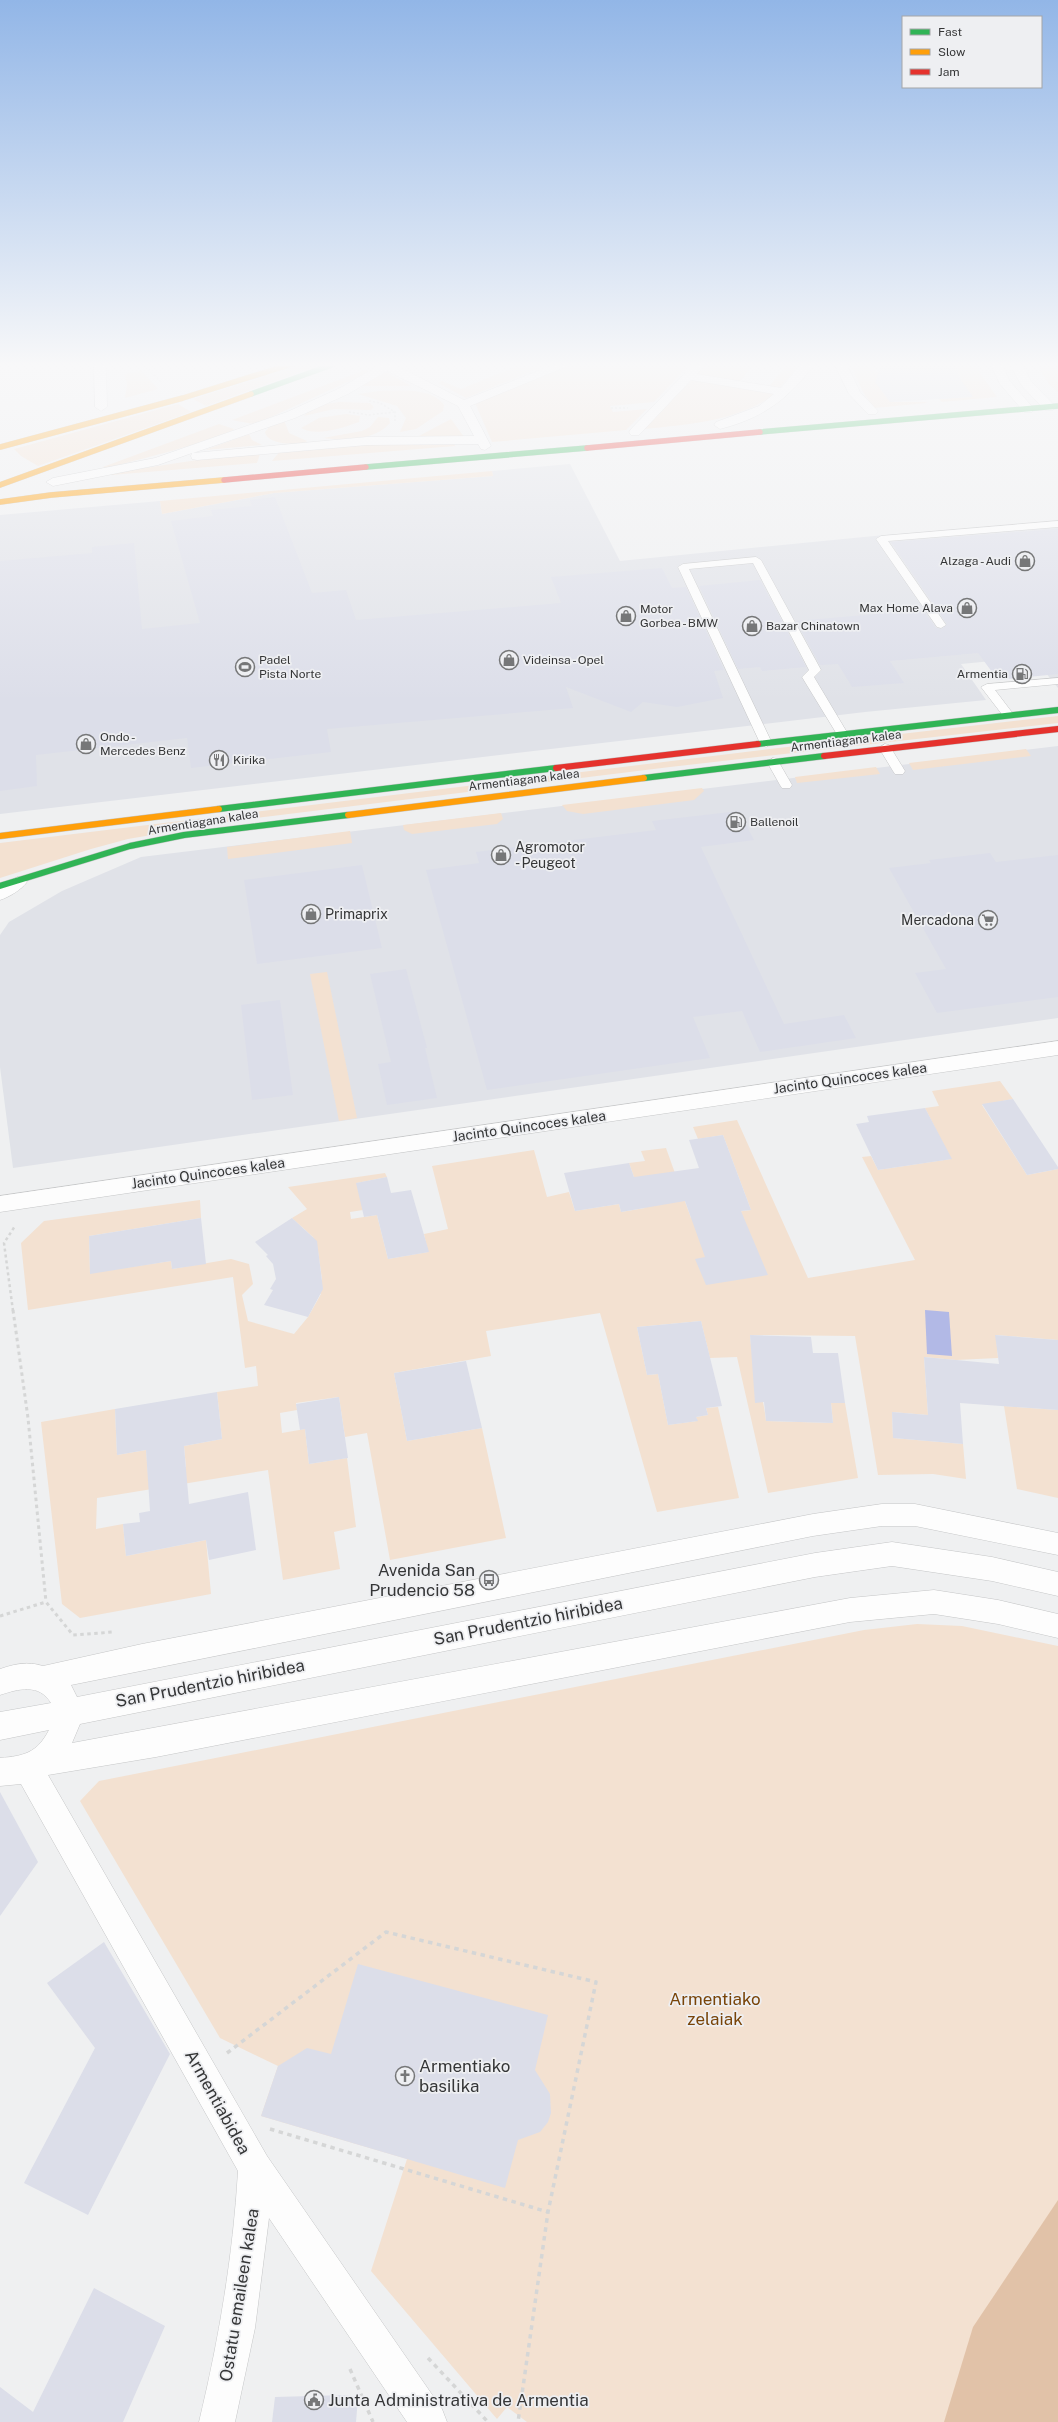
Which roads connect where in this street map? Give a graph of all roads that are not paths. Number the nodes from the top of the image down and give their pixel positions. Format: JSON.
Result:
{"nodes":[{"id":1,"x":27,"y":476,"type":"edge"},
{"id":2,"x":84,"y":476,"type":"edge"},
{"id":3,"x":267,"y":476,"type":"edge"},
{"id":4,"x":54,"y":482,"type":"dead end"},
{"id":5,"x":0,"y":486,"type":"edge"},
{"id":6,"x":51,"y":495,"type":"junction"},
{"id":7,"x":0,"y":502,"type":"edge"},
{"id":8,"x":1058,"y":524,"type":"edge"},
{"id":9,"x":941,"y":625,"type":"dead end"},
{"id":10,"x":1058,"y":681,"type":"edge"},
{"id":11,"x":1058,"y":710,"type":"edge"},
{"id":12,"x":1008,"y":715,"type":"junction"},
{"id":13,"x":1058,"y":729,"type":"edge"},
{"id":14,"x":842,"y":734,"type":"junction"},
{"id":15,"x":766,"y":743,"type":"junction"},
{"id":16,"x":885,"y":748,"type":"junction"},
{"id":17,"x":773,"y":762,"type":"junction"},
{"id":18,"x":899,"y":771,"type":"dead end"},
{"id":19,"x":786,"y":785,"type":"dead end"},
{"id":20,"x":0,"y":836,"type":"edge"},
{"id":21,"x":18,"y":882,"type":"junction"},
{"id":22,"x":0,"y":886,"type":"edge"},
{"id":23,"x":0,"y":894,"type":"edge"},
{"id":24,"x":1058,"y":1048,"type":"edge"},
{"id":25,"x":0,"y":1204,"type":"edge"},
{"id":26,"x":1058,"y":1544,"type":"edge"},
{"id":27,"x":1058,"y":1584,"type":"edge"},
{"id":28,"x":1058,"y":1626,"type":"edge"},
{"id":29,"x":0,"y":1678,"type":"edge"},
{"id":30,"x":46,"y":1678,"type":"junction"},
{"id":31,"x":69,"y":1711,"type":"junction"},
{"id":32,"x":0,"y":1726,"type":"edge"},
{"id":33,"x":22,"y":1768,"type":"edge"},
{"id":34,"x":255,"y":2168,"type":"junction"},
{"id":35,"x":218,"y":2422,"type":"edge"},
{"id":36,"x":429,"y":2422,"type":"edge"}],
"edges":[{"from":1,"to":5,"type":"main road"},
{"from":2,"to":4,"type":"street"},
{"from":3,"to":6,"type":"main road"},
{"from":5,"to":6,"type":"main road"},
{"from":6,"to":7,"type":"main road"},
{"from":8,"to":9,"type":"lane"},
{"from":10,"to":12,"type":"lane"},
{"from":11,"to":12,"type":"main road","name":"Armentiagana kalea"},
{"from":12,"to":14,"type":"main road","name":"Armentiagana kalea"},
{"from":13,"to":16,"type":"main road","name":"Armentiagana kalea"},
{"from":14,"to":15,"type":"main road","name":"Armentiagana kalea"},
{"from":14,"to":15,"type":"lane"},
{"from":15,"to":20,"type":"main road","name":"Armentiagana kalea"},
{"from":16,"to":17,"type":"main road","name":"Armentiagana kalea"},
{"from":16,"to":18,"type":"lane"},
{"from":17,"to":19,"type":"lane"},
{"from":17,"to":21,"type":"main road","name":"Armentiagana kalea"},
{"from":21,"to":22,"type":"main road","name":"Armentiagana kalea"},
{"from":21,"to":23,"type":"street"},
{"from":24,"to":25,"type":"street","name":"Jacinto Quincoces kalea"},
{"from":26,"to":30,"type":"street"},
{"from":27,"to":31,"type":"street","name":"San Prudentzio hiribidea"},
{"from":28,"to":33,"type":"street"},
{"from":29,"to":30,"type":"street"},
{"from":30,"to":31,"type":"street"},
{"from":31,"to":32,"type":"street","name":"San Prudentzio hiribidea"},
{"from":31,"to":33,"type":"street"},
{"from":33,"to":34,"type":"street","name":"Armentiabidea"},
{"from":34,"to":35,"type":"street","name":"Ostatu emaileen kalea"},
{"from":34,"to":36,"type":"street","name":"Armentiabidea"}]}
